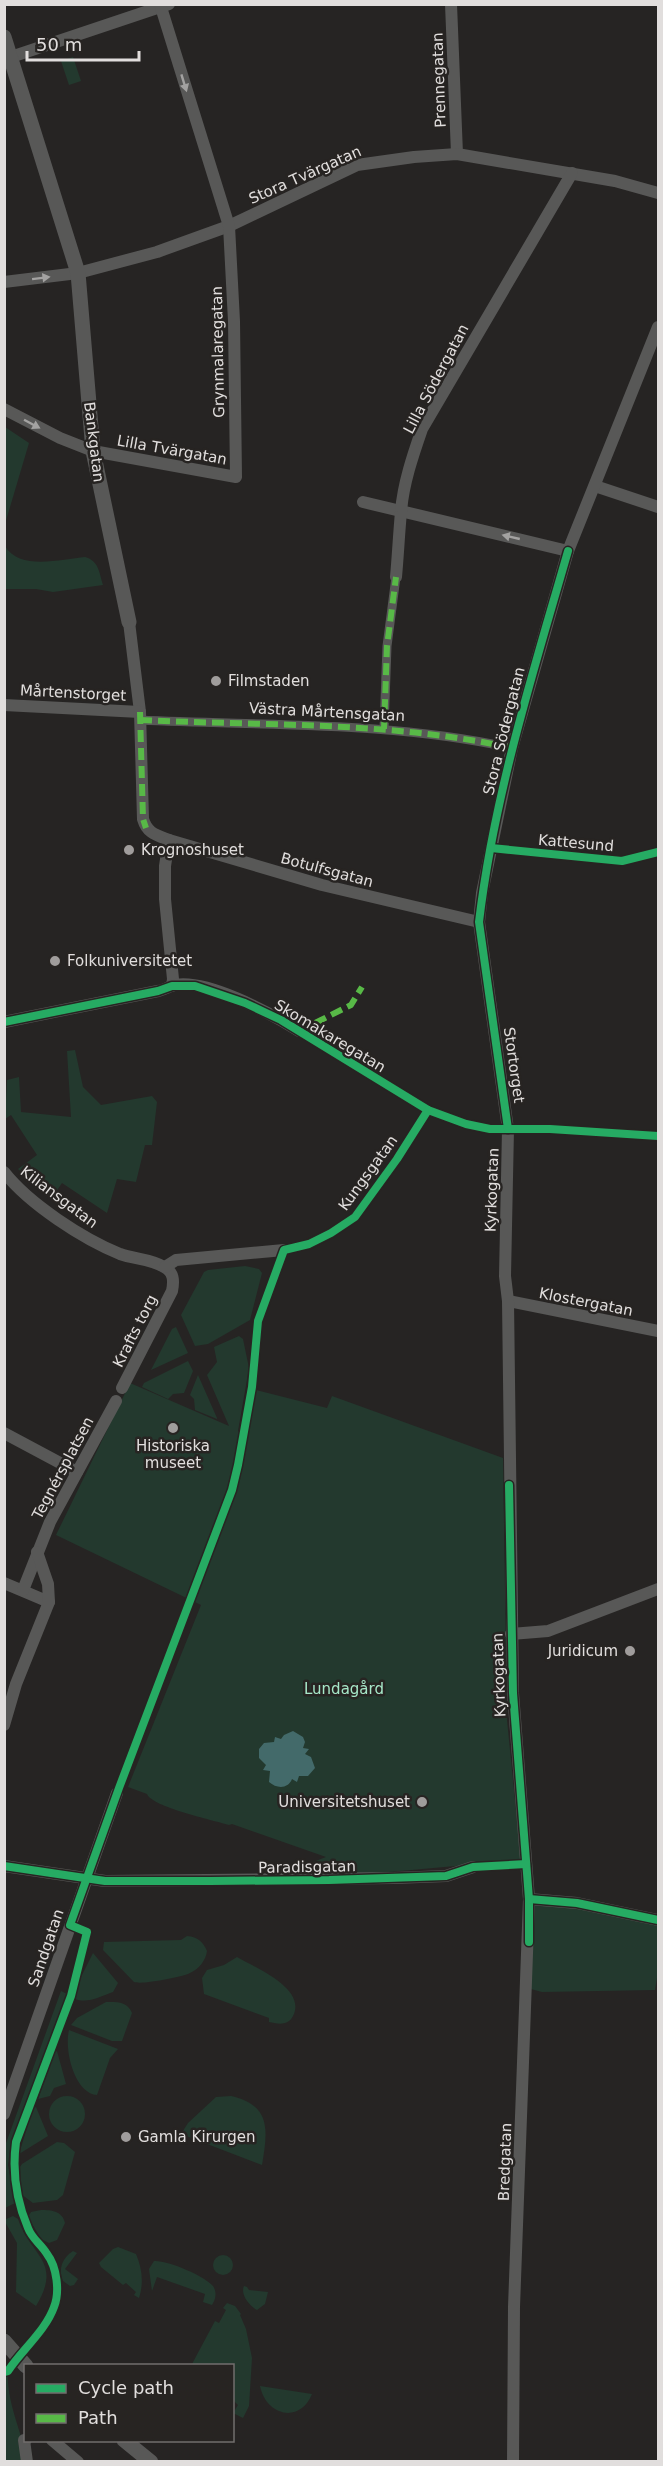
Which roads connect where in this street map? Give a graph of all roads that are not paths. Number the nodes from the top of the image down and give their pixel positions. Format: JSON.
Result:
{"nodes":[{"id":1,"x":451,"y":4,"type":"edge"},
{"id":2,"x":163,"y":6,"type":"edge"},
{"id":3,"x":4,"y":38,"type":"edge"},
{"id":4,"x":11,"y":57,"type":"junction"},
{"id":5,"x":457,"y":154,"type":"junction"},
{"id":6,"x":572,"y":173,"type":"junction"},
{"id":7,"x":658,"y":193,"type":"edge"},
{"id":8,"x":229,"y":226,"type":"junction"},
{"id":9,"x":78,"y":273,"type":"junction"},
{"id":10,"x":4,"y":282,"type":"edge"},
{"id":11,"x":658,"y":327,"type":"edge"},
{"id":12,"x":4,"y":409,"type":"edge"},
{"id":13,"x":93,"y":451,"type":"junction"},
{"id":14,"x":236,"y":477,"type":"joint"},
{"id":15,"x":595,"y":486,"type":"junction"},
{"id":16,"x":363,"y":502,"type":"dead end"},
{"id":17,"x":658,"y":507,"type":"edge"},
{"id":18,"x":401,"y":511,"type":"junction"},
{"id":19,"x":568,"y":551,"type":"junction"},
{"id":20,"x":396,"y":577,"type":"joint"},
{"id":21,"x":129,"y":622,"type":"joint"},
{"id":22,"x":4,"y":705,"type":"edge"},
{"id":23,"x":140,"y":716,"type":"junction"},
{"id":24,"x":384,"y":729,"type":"junction"},
{"id":25,"x":512,"y":748,"type":"junction"},
{"id":26,"x":169,"y":840,"type":"junction"},
{"id":27,"x":479,"y":922,"type":"junction"},
{"id":28,"x":172,"y":986,"type":"junction"},
{"id":29,"x":4,"y":1022,"type":"edge"},
{"id":30,"x":299,"y":1031,"type":"dead end"},
{"id":31,"x":508,"y":1129,"type":"junction"},
{"id":32,"x":658,"y":1137,"type":"edge"},
{"id":33,"x":4,"y":1172,"type":"edge"},
{"id":34,"x":284,"y":1250,"type":"dead end"},
{"id":35,"x":165,"y":1267,"type":"junction"},
{"id":36,"x":508,"y":1301,"type":"junction"},
{"id":37,"x":658,"y":1331,"type":"edge"},
{"id":38,"x":122,"y":1388,"type":"dead end"},
{"id":39,"x":116,"y":1401,"type":"dead end"},
{"id":40,"x":4,"y":1433,"type":"edge"},
{"id":41,"x":77,"y":1472,"type":"junction"},
{"id":42,"x":37,"y":1551,"type":"junction"},
{"id":43,"x":4,"y":1582,"type":"edge"},
{"id":44,"x":658,"y":1589,"type":"edge"},
{"id":45,"x":23,"y":1590,"type":"junction"},
{"id":46,"x":49,"y":1602,"type":"junction"},
{"id":47,"x":511,"y":1634,"type":"junction"},
{"id":48,"x":4,"y":1725,"type":"edge"},
{"id":49,"x":117,"y":1793,"type":"dead end"},
{"id":50,"x":526,"y":1864,"type":"joint"},
{"id":51,"x":4,"y":1866,"type":"edge"},
{"id":52,"x":473,"y":1867,"type":"dead end"},
{"id":53,"x":87,"y":1879,"type":"junction"},
{"id":54,"x":530,"y":1899,"type":"junction"},
{"id":55,"x":658,"y":1920,"type":"edge"},
{"id":56,"x":4,"y":2114,"type":"edge"},
{"id":57,"x":4,"y":2341,"type":"edge"},
{"id":58,"x":24,"y":2364,"type":"edge"},
{"id":59,"x":24,"y":2442,"type":"edge"},
{"id":60,"x":54,"y":2442,"type":"edge"},
{"id":61,"x":126,"y":2442,"type":"edge"},
{"id":62,"x":27,"y":2462,"type":"edge"},
{"id":63,"x":78,"y":2462,"type":"edge"},
{"id":64,"x":151,"y":2462,"type":"edge"},
{"id":65,"x":513,"y":2462,"type":"edge"}],
"edges":[{"from":1,"to":5,"type":"street","name":"Prennegatan"},
{"from":2,"to":4,"type":"street"},
{"from":2,"to":8,"type":"street","name":"Grynmalaregatan","one_way":true},
{"from":3,"to":4,"type":"street","name":"Bankgatan"},
{"from":4,"to":9,"type":"street","name":"Bankgatan"},
{"from":5,"to":6,"type":"street","name":"Stora Tvärgatan"},
{"from":5,"to":8,"type":"street","name":"Stora Tvärgatan"},
{"from":6,"to":7,"type":"street","name":"Stora Tvärgatan"},
{"from":6,"to":18,"type":"street","name":"Lilla Södergatan"},
{"from":8,"to":9,"type":"street","name":"Stora Tvärgatan"},
{"from":8,"to":14,"type":"street","name":"Grynmalaregatan"},
{"from":10,"to":9,"type":"street","name":"Stora Tvärgatan","one_way":true},
{"from":9,"to":13,"type":"street","name":"Bankgatan"},
{"from":11,"to":15,"type":"street","name":"Stora Södergatan"},
{"from":12,"to":13,"type":"street","name":"Lilla Tvärgatan","one_way":true},
{"from":13,"to":14,"type":"street","name":"Lilla Tvärgatan"},
{"from":13,"to":21,"type":"street","name":"Bankgatan"},
{"from":15,"to":17,"type":"street"},
{"from":15,"to":19,"type":"street","name":"Stora Södergatan"},
{"from":16,"to":18,"type":"street"},
{"from":19,"to":18,"type":"street","one_way":true},
{"from":18,"to":20,"type":"street","name":"Lilla Södergatan"},
{"from":19,"to":25,"type":"street","name":"Stora Södergatan"},
{"from":20,"to":24,"type":"street","name":"Lilla Södergatan"},
{"from":21,"to":23,"type":"street","name":"Bankgatan"},
{"from":22,"to":23,"type":"street","name":"Mårtenstorget"},
{"from":23,"to":24,"type":"street","name":"Västra Mårtensgatan"},
{"from":23,"to":26,"type":"street","name":"Bankgatan"},
{"from":24,"to":25,"type":"street","name":"Västra Mårtensgatan"},
{"from":25,"to":27,"type":"street","name":"Stora Södergatan"},
{"from":26,"to":27,"type":"street","name":"Botulfsgatan"},
{"from":26,"to":28,"type":"street"},
{"from":27,"to":31,"type":"street","name":"Stortorget"},
{"from":28,"to":29,"type":"street","name":"Skomakaregatan"},
{"from":28,"to":30,"type":"street","name":"Skomakaregatan"},
{"from":31,"to":32,"type":"street"},
{"from":31,"to":36,"type":"street","name":"Kyrkogatan"},
{"from":33,"to":35,"type":"street","name":"Kiliansgatan"},
{"from":34,"to":35,"type":"street"},
{"from":35,"to":38,"type":"street","name":"Krafts torg"},
{"from":36,"to":37,"type":"street","name":"Klostergatan"},
{"from":36,"to":47,"type":"street","name":"Kyrkogatan"},
{"from":39,"to":41,"type":"street","name":"Tegnérsplatsen"},
{"from":40,"to":41,"type":"street"},
{"from":41,"to":42,"type":"street","name":"Tegnérsplatsen"},
{"from":42,"to":45,"type":"street","name":"Tegnérsplatsen"},
{"from":42,"to":46,"type":"street"},
{"from":43,"to":45,"type":"street"},
{"from":44,"to":47,"type":"street"},
{"from":45,"to":46,"type":"street"},
{"from":46,"to":48,"type":"street"},
{"from":47,"to":50,"type":"street","name":"Kyrkogatan"},
{"from":49,"to":53,"type":"street","name":"Sandgatan"},
{"from":50,"to":54,"type":"street","name":"Bredgatan"},
{"from":51,"to":53,"type":"street","name":"Paradisgatan"},
{"from":52,"to":53,"type":"street","name":"Paradisgatan"},
{"from":53,"to":56,"type":"street","name":"Sandgatan"},
{"from":54,"to":55,"type":"street"},
{"from":54,"to":65,"type":"street","name":"Bredgatan"},
{"from":57,"to":58,"type":"street"},
{"from":59,"to":62,"type":"street"},
{"from":60,"to":63,"type":"street"},
{"from":61,"to":64,"type":"street"}]}
